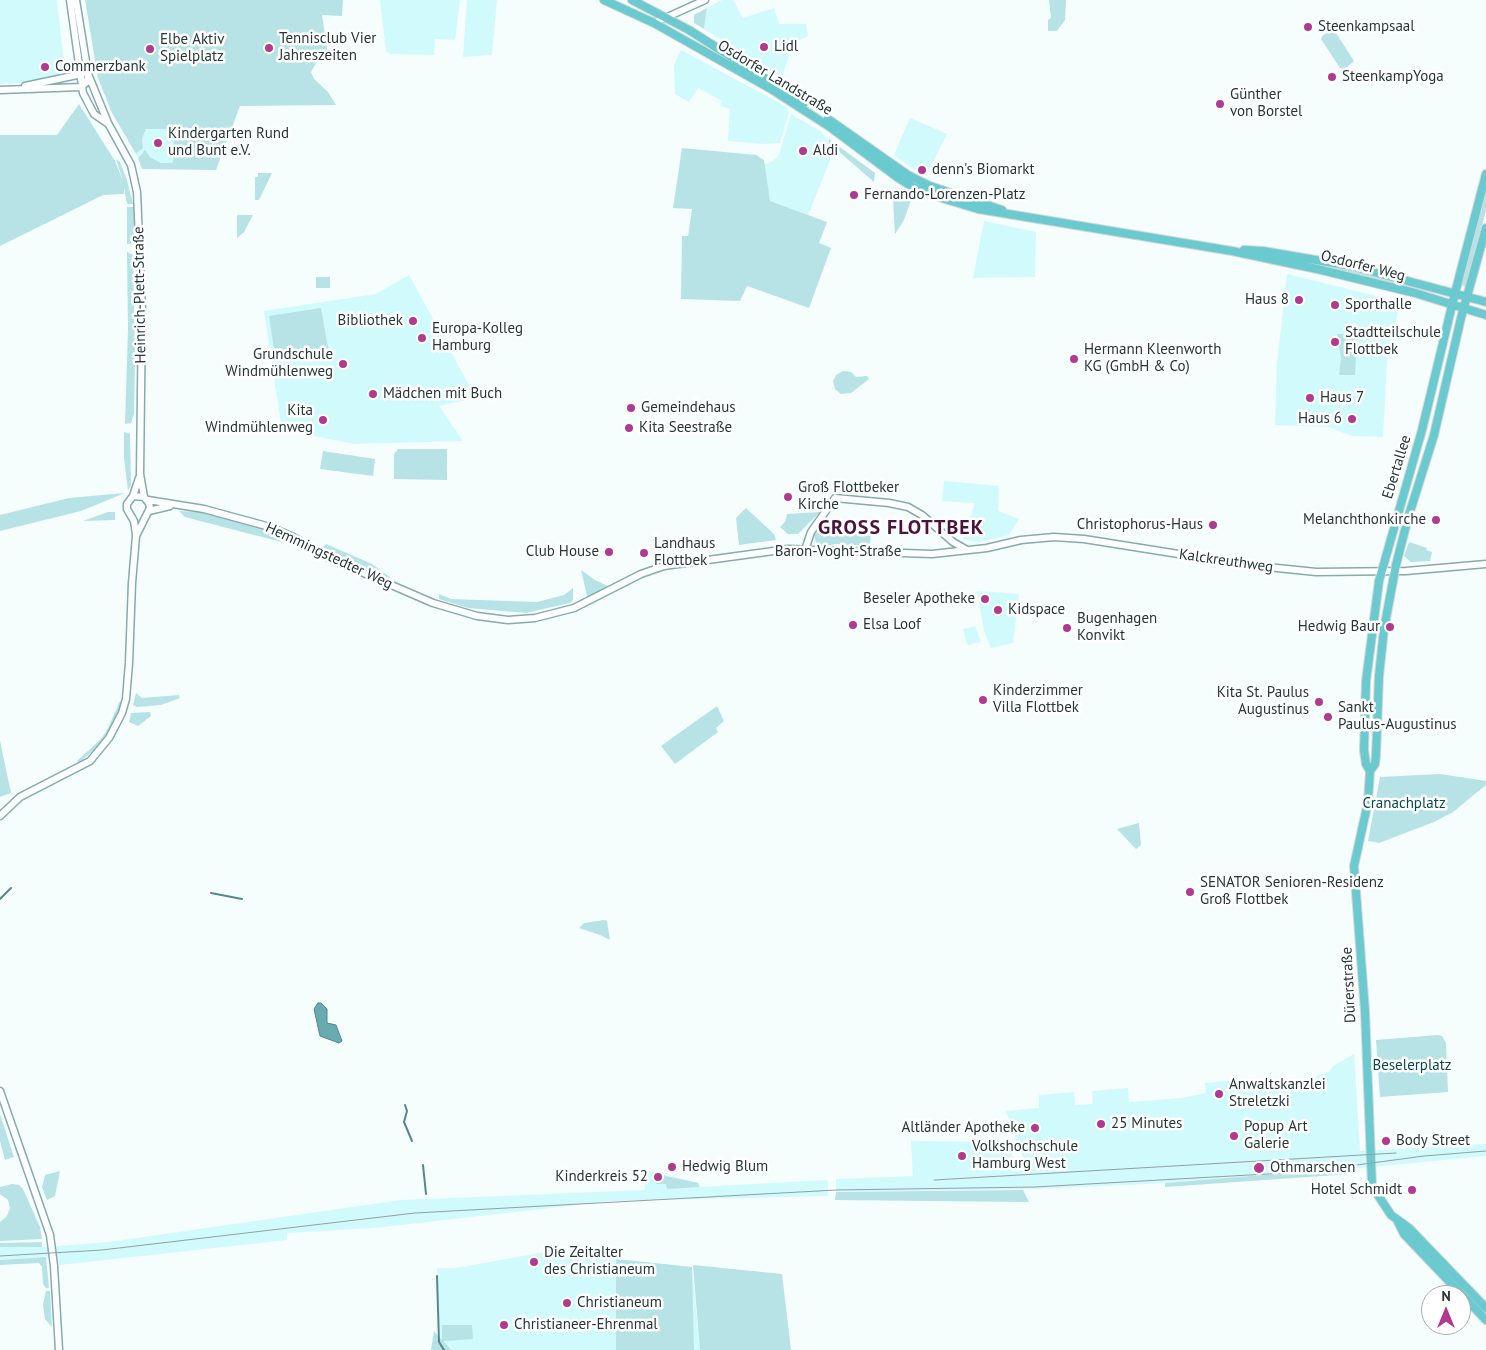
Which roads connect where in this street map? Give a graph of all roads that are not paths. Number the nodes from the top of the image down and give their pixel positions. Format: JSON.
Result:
{"nodes":[{"id":1,"x":70,"y":0,"type":"edge"},
{"id":2,"x":76,"y":0,"type":"edge"},
{"id":3,"x":604,"y":0,"type":"edge"},
{"id":4,"x":632,"y":0,"type":"edge"},
{"id":5,"x":705,"y":0,"type":"edge"},
{"id":6,"x":666,"y":17,"type":"junction"},
{"id":7,"x":654,"y":23,"type":"junction"},
{"id":8,"x":80,"y":74,"type":"junction"},
{"id":9,"x":88,"y":74,"type":"junction"},
{"id":10,"x":81,"y":87,"type":"junction"},
{"id":11,"x":0,"y":90,"type":"edge"},
{"id":12,"x":12,"y":90,"type":"junction"},
{"id":13,"x":108,"y":123,"type":"junction"},
{"id":14,"x":1486,"y":174,"type":"edge"},
{"id":15,"x":927,"y":189,"type":"junction"},
{"id":16,"x":1486,"y":228,"type":"edge"},
{"id":17,"x":1232,"y":251,"type":"junction"},
{"id":18,"x":1455,"y":293,"type":"junction"},
{"id":19,"x":1467,"y":297,"type":"junction"},
{"id":20,"x":1486,"y":302,"type":"edge"},
{"id":21,"x":1452,"y":305,"type":"junction"},
{"id":22,"x":1464,"y":308,"type":"junction"},
{"id":23,"x":1486,"y":315,"type":"edge"},
{"id":24,"x":140,"y":474,"type":"junction"},
{"id":25,"x":133,"y":496,"type":"junction"},
{"id":26,"x":146,"y":498,"type":"junction"},
{"id":27,"x":176,"y":505,"type":"junction"},
{"id":28,"x":147,"y":514,"type":"junction"},
{"id":29,"x":132,"y":516,"type":"junction"},
{"id":30,"x":136,"y":536,"type":"junction"},
{"id":31,"x":948,"y":538,"type":"junction"},
{"id":32,"x":805,"y":550,"type":"junction"},
{"id":33,"x":968,"y":550,"type":"junction"},
{"id":34,"x":942,"y":553,"type":"junction"},
{"id":35,"x":1486,"y":564,"type":"edge"},
{"id":36,"x":1395,"y":571,"type":"junction"},
{"id":37,"x":1382,"y":572,"type":"junction"},
{"id":38,"x":422,"y":599,"type":"joint"},
{"id":39,"x":1370,"y":771,"type":"junction"},
{"id":40,"x":0,"y":816,"type":"edge"},
{"id":41,"x":1356,"y":852,"type":"joint"},
{"id":42,"x":0,"y":1091,"type":"edge"},
{"id":43,"x":1398,"y":1222,"type":"junction"},
{"id":44,"x":1486,"y":1308,"type":"edge"},
{"id":45,"x":1486,"y":1320,"type":"edge"},
{"id":46,"x":59,"y":1350,"type":"edge"}],
"edges":[{"from":1,"to":8,"type":"street","name":"Heinrich-Plett-Straße"},
{"from":2,"to":9,"type":"street","name":"Heinrich-Plett-Straße"},
{"from":3,"to":7,"type":"main road","name":"Osdorfer Landstraße"},
{"from":4,"to":6,"type":"main road","name":"Osdorfer Landstraße"},
{"from":5,"to":6,"type":"street"},
{"from":6,"to":7,"type":"street"},
{"from":6,"to":15,"type":"main road","name":"Osdorfer Landstraße"},
{"from":7,"to":15,"type":"main road","name":"Osdorfer Landstraße"},
{"from":8,"to":9,"type":"street"},
{"from":8,"to":10,"type":"street","name":"Heinrich-Plett-Straße"},
{"from":8,"to":12,"type":"street"},
{"from":9,"to":10,"type":"street"},
{"from":9,"to":13,"type":"street","name":"Heinrich-Plett-Straße"},
{"from":10,"to":12,"type":"street"},
{"from":10,"to":13,"type":"street","name":"Heinrich-Plett-Straße"},
{"from":11,"to":12,"type":"street"},
{"from":13,"to":24,"type":"street","name":"Heinrich-Plett-Straße"},
{"from":14,"to":18,"type":"main road","name":"Ebertallee"},
{"from":15,"to":17,"type":"main road","name":"Osdorfer Weg"},
{"from":16,"to":19,"type":"main road","name":"Ebertallee"},
{"from":17,"to":18,"type":"main road","name":"Osdorfer Weg"},
{"from":17,"to":21,"type":"main road","name":"Osdorfer Weg"},
{"from":18,"to":19,"type":"main road","name":"Osdorfer Weg"},
{"from":18,"to":21,"type":"main road","name":"Ebertallee"},
{"from":19,"to":20,"type":"main road","name":"Osdorfer Weg"},
{"from":19,"to":22,"type":"main road","name":"Ebertallee"},
{"from":21,"to":22,"type":"main road","name":"Osdorfer Weg"},
{"from":21,"to":37,"type":"main road","name":"Ebertallee"},
{"from":22,"to":23,"type":"main road","name":"Osdorfer Weg"},
{"from":22,"to":36,"type":"main road","name":"Ebertallee"},
{"from":24,"to":25,"type":"street","name":"Heinrich-Plett-Straße"},
{"from":24,"to":26,"type":"street","name":"Heinrich-Plett-Straße"},
{"from":25,"to":26,"type":"street"},
{"from":25,"to":29,"type":"street","name":"Heinrich-Plett-Straße"},
{"from":26,"to":27,"type":"street","name":"Hemmingstedter Weg"},
{"from":26,"to":28,"type":"street","name":"Heinrich-Plett-Straße"},
{"from":27,"to":28,"type":"street","name":"Hemmingstedter Weg"},
{"from":27,"to":38,"type":"street","name":"Hemmingstedter Weg"},
{"from":28,"to":29,"type":"street"},
{"from":28,"to":30,"type":"street","name":"Heinrich-Plett-Straße"},
{"from":29,"to":30,"type":"street","name":"Heinrich-Plett-Straße"},
{"from":30,"to":40,"type":"street","name":"Heinrich-Plett-Straße"},
{"from":31,"to":32,"type":"street"},
{"from":31,"to":33,"type":"street"},
{"from":31,"to":34,"type":"street"},
{"from":32,"to":34,"type":"street","name":"Baron-Voght-Straße"},
{"from":32,"to":38,"type":"street","name":"Baron-Voght-Straße"},
{"from":33,"to":34,"type":"street","name":"Baron-Voght-Straße"},
{"from":33,"to":37,"type":"street","name":"Kalckreuthweg"},
{"from":35,"to":36,"type":"street","name":"Kalckreuthweg"},
{"from":36,"to":37,"type":"street","name":"Kalckreuthweg"},
{"from":36,"to":39,"type":"main road","name":"Ebertallee"},
{"from":37,"to":39,"type":"main road","name":"Ebertallee"},
{"from":39,"to":41,"type":"main road","name":"Ebertallee"},
{"from":41,"to":43,"type":"main road","name":"Dürerstraße"},
{"from":42,"to":46,"type":"street"},
{"from":43,"to":44,"type":"main road"},
{"from":43,"to":45,"type":"main road"}]}
